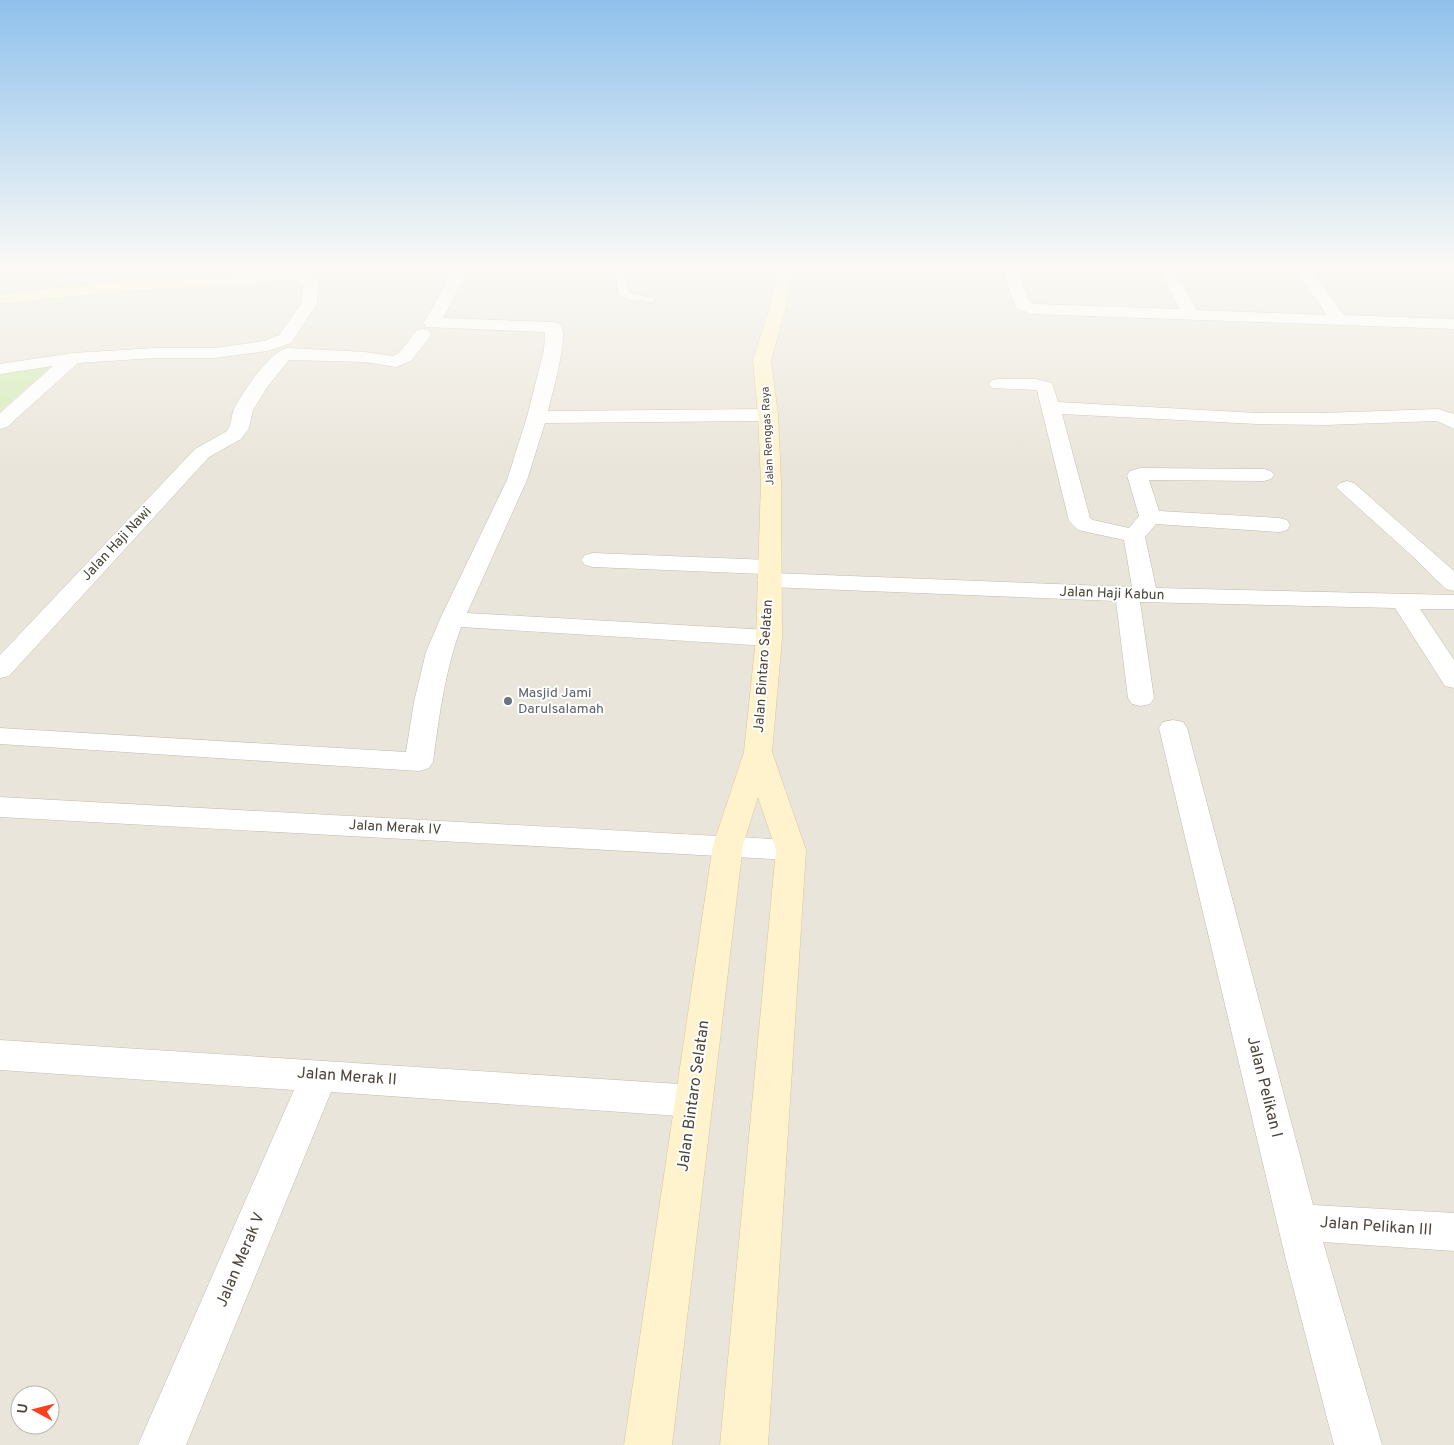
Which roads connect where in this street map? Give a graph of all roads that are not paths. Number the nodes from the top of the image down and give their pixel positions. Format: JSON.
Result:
{"nodes":[{"id":1,"x":289,"y":333,"type":"edge"},
{"id":2,"x":554,"y":333,"type":"edge"},
{"id":3,"x":770,"y":333,"type":"edge"},
{"id":4,"x":423,"y":334,"type":"dead end"},
{"id":5,"x":73,"y":358,"type":"junction"},
{"id":6,"x":0,"y":368,"type":"edge"},
{"id":7,"x":998,"y":384,"type":"dead end"},
{"id":8,"x":1052,"y":408,"type":"junction"},
{"id":9,"x":768,"y":414,"type":"junction"},
{"id":10,"x":536,"y":417,"type":"junction"},
{"id":11,"x":0,"y":422,"type":"edge"},
{"id":12,"x":1454,"y":423,"type":"edge"},
{"id":13,"x":1264,"y":475,"type":"dead end"},
{"id":14,"x":1346,"y":487,"type":"dead end"},
{"id":15,"x":1150,"y":517,"type":"junction"},
{"id":16,"x":1279,"y":525,"type":"dead end"},
{"id":17,"x":1134,"y":536,"type":"junction"},
{"id":18,"x":593,"y":560,"type":"dead end"},
{"id":19,"x":769,"y":573,"type":"junction"},
{"id":20,"x":1454,"y":584,"type":"edge"},
{"id":21,"x":1137,"y":594,"type":"junction"},
{"id":22,"x":1403,"y":602,"type":"junction"},
{"id":23,"x":1454,"y":602,"type":"edge"},
{"id":24,"x":452,"y":619,"type":"junction"},
{"id":25,"x":769,"y":638,"type":"junction"},
{"id":26,"x":0,"y":670,"type":"edge"},
{"id":27,"x":1454,"y":680,"type":"edge"},
{"id":28,"x":1141,"y":698,"type":"dead end"},
{"id":29,"x":1173,"y":728,"type":"dead end"},
{"id":30,"x":0,"y":736,"type":"edge"},
{"id":31,"x":758,"y":752,"type":"junction"},
{"id":32,"x":0,"y":807,"type":"edge"},
{"id":33,"x":728,"y":845,"type":"junction"},
{"id":34,"x":791,"y":850,"type":"junction"},
{"id":35,"x":0,"y":1055,"type":"edge"},
{"id":36,"x":319,"y":1075,"type":"junction"},
{"id":37,"x":694,"y":1101,"type":"junction"},
{"id":38,"x":1298,"y":1222,"type":"junction"},
{"id":39,"x":1454,"y":1232,"type":"edge"},
{"id":40,"x":162,"y":1445,"type":"edge"},
{"id":41,"x":648,"y":1445,"type":"edge"},
{"id":42,"x":744,"y":1445,"type":"edge"},
{"id":43,"x":1358,"y":1445,"type":"edge"}],
"edges":[{"from":1,"to":5,"type":"street"},
{"from":2,"to":10,"type":"street"},
{"from":3,"to":9,"type":"street","name":"Jalan Renggas Raya"},
{"from":4,"to":26,"type":"street","name":"Jalan Haji Nawi"},
{"from":5,"to":6,"type":"street"},
{"from":5,"to":11,"type":"street"},
{"from":7,"to":8,"type":"street"},
{"from":8,"to":12,"type":"street"},
{"from":8,"to":17,"type":"street"},
{"from":9,"to":10,"type":"street"},
{"from":9,"to":19,"type":"street","name":"Jalan Renggas Raya"},
{"from":10,"to":24,"type":"street"},
{"from":13,"to":15,"type":"street"},
{"from":14,"to":20,"type":"street"},
{"from":15,"to":16,"type":"street"},
{"from":15,"to":17,"type":"street"},
{"from":17,"to":21,"type":"street"},
{"from":18,"to":19,"type":"street","name":"Jalan Haji Kabun"},
{"from":19,"to":21,"type":"street","name":"Jalan Haji Kabun"},
{"from":19,"to":25,"type":"street","name":"Jalan Bintaro Selatan"},
{"from":21,"to":22,"type":"street","name":"Jalan Haji Kabun"},
{"from":21,"to":28,"type":"street"},
{"from":22,"to":23,"type":"street","name":"Jalan Haji Kabun"},
{"from":22,"to":27,"type":"street"},
{"from":24,"to":25,"type":"street"},
{"from":24,"to":30,"type":"street"},
{"from":25,"to":31,"type":"street","name":"Jalan Bintaro Selatan"},
{"from":29,"to":38,"type":"street","name":"Jalan Pelikan I"},
{"from":31,"to":33,"type":"street","name":"Jalan Bintaro Selatan"},
{"from":31,"to":34,"type":"street","name":"Jalan Bintaro Selatan"},
{"from":32,"to":33,"type":"street","name":"Jalan Merak IV"},
{"from":33,"to":34,"type":"street","name":"Jalan Merak IV"},
{"from":33,"to":37,"type":"street","name":"Jalan Bintaro Selatan"},
{"from":34,"to":42,"type":"street","name":"Jalan Bintaro Selatan"},
{"from":35,"to":36,"type":"street","name":"Jalan Merak II"},
{"from":36,"to":37,"type":"street","name":"Jalan Merak II"},
{"from":36,"to":40,"type":"street","name":"Jalan Merak V"},
{"from":37,"to":41,"type":"street","name":"Jalan Bintaro Selatan"},
{"from":38,"to":39,"type":"street","name":"Jalan Pelikan III"},
{"from":38,"to":43,"type":"street","name":"Jalan Pelikan I"}]}
